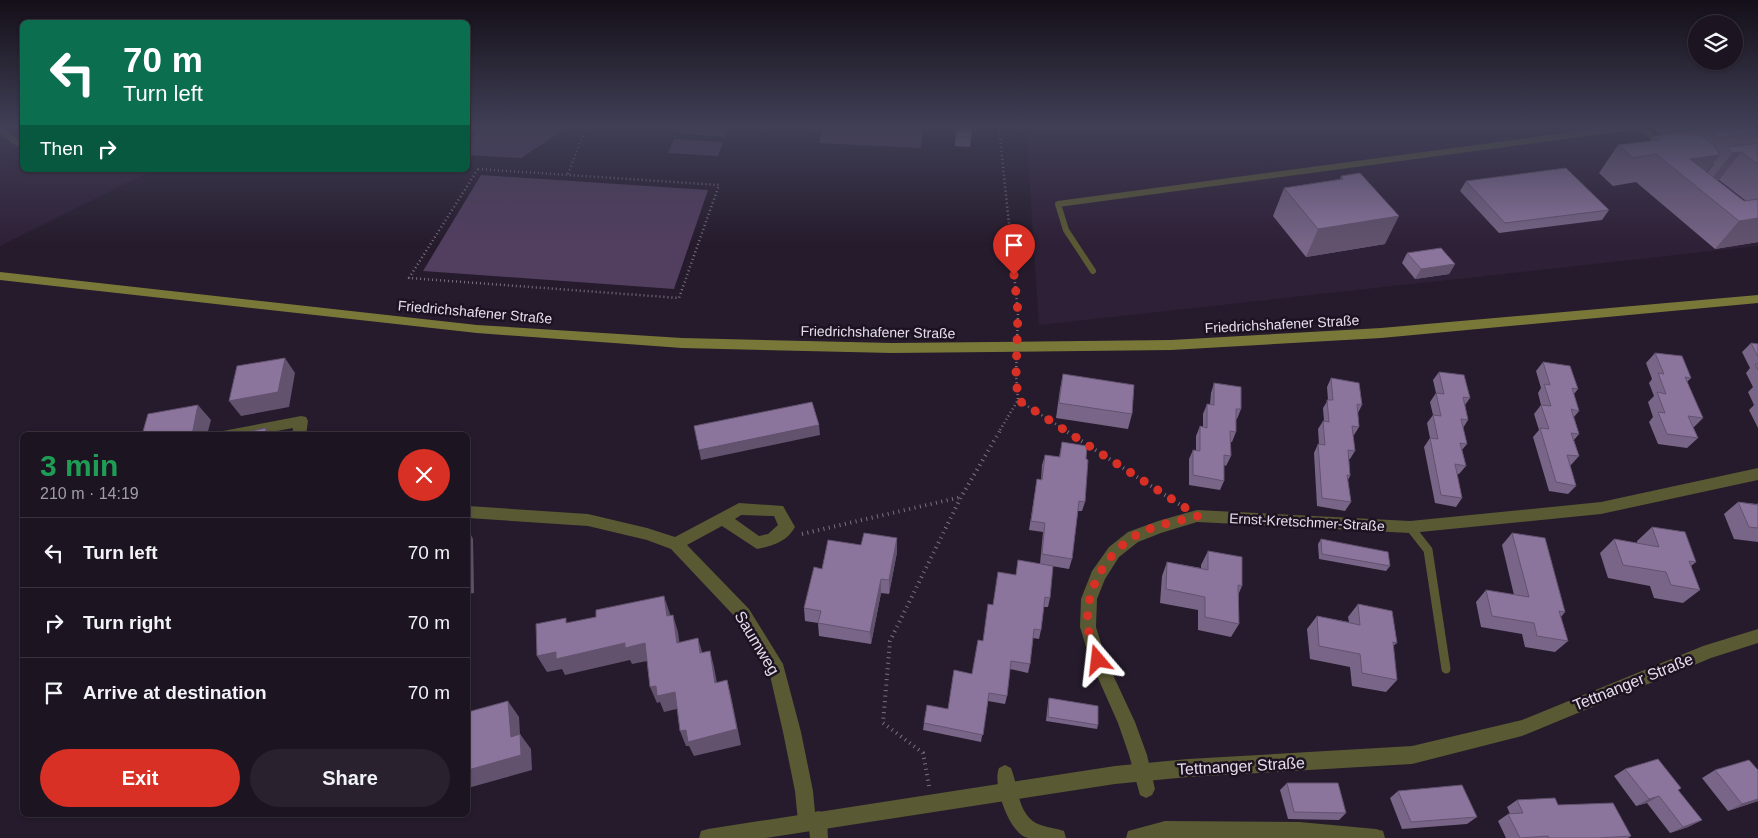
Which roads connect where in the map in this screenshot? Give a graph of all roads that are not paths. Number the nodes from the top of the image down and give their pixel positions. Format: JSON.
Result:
{"nodes":[{"id":1,"x":1337,"y":166,"type":"edge"},
{"id":2,"x":1093,"y":271,"type":"dead end"},
{"id":3,"x":0,"y":276,"type":"edge"},
{"id":4,"x":1758,"y":299,"type":"edge"},
{"id":5,"x":244,"y":432,"type":"edge"},
{"id":6,"x":299,"y":432,"type":"edge"},
{"id":7,"x":1758,"y":474,"type":"edge"},
{"id":8,"x":470,"y":512,"type":"edge"},
{"id":9,"x":724,"y":518,"type":"dead end"},
{"id":10,"x":1410,"y":528,"type":"junction"},
{"id":11,"x":676,"y":544,"type":"junction"},
{"id":12,"x":1758,"y":636,"type":"edge"},
{"id":13,"x":1446,"y":669,"type":"dead end"},
{"id":14,"x":1144,"y":781,"type":"junction"},
{"id":15,"x":1007,"y":782,"type":"junction"},
{"id":16,"x":814,"y":826,"type":"edge"},
{"id":17,"x":708,"y":838,"type":"edge"},
{"id":18,"x":1057,"y":838,"type":"edge"},
{"id":19,"x":1135,"y":838,"type":"edge"},
{"id":20,"x":1376,"y":838,"type":"edge"}],
"edges":[{"from":1,"to":2,"type":"lane"},
{"from":3,"to":4,"type":"main road","name":"Friedrichshafener Straße"},
{"from":5,"to":6,"type":"street"},
{"from":7,"to":10,"type":"street","name":"Ernst-Kretschmer-Straße"},
{"from":8,"to":11,"type":"street","name":"Saumweg"},
{"from":9,"to":11,"type":"street"},
{"from":10,"to":13,"type":"lane"},
{"from":10,"to":14,"type":"street","name":"Ernst-Kretschmer-Straße"},
{"from":11,"to":16,"type":"street","name":"Saumweg"},
{"from":12,"to":14,"type":"street","name":"Tettnanger Straße"},
{"from":14,"to":15,"type":"street","name":"Tettnanger Straße"},
{"from":15,"to":16,"type":"street","name":"Tettnanger Straße"},
{"from":15,"to":18,"type":"street"},
{"from":16,"to":17,"type":"street","name":"Tettnanger Straße"},
{"from":19,"to":20,"type":"street"}]}
